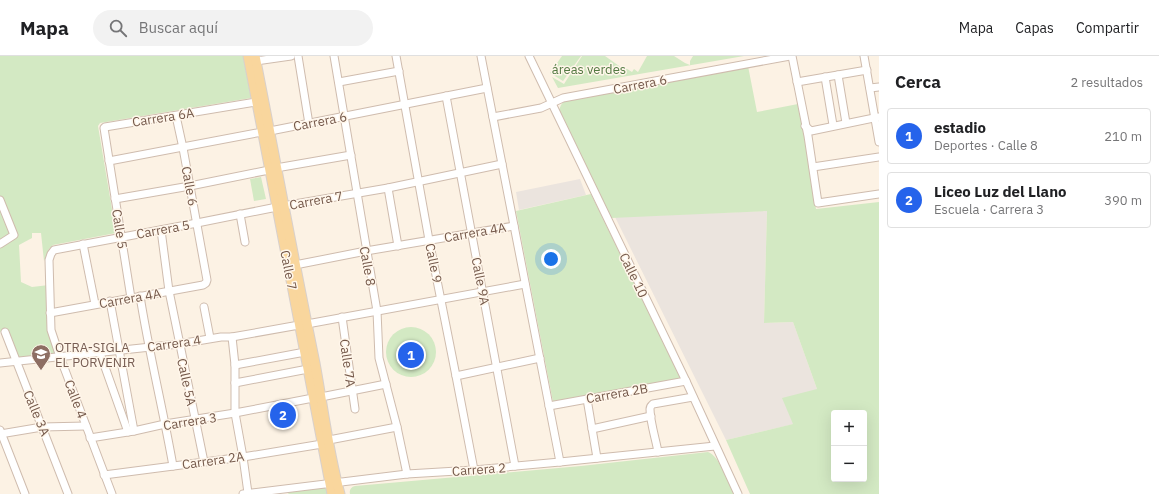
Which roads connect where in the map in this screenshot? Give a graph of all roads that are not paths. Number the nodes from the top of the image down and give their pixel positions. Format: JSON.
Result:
{"nodes":[{"id":1,"x":291,"y":56,"type":"edge"},
{"id":2,"x":298,"y":56,"type":"edge"},
{"id":3,"x":334,"y":56,"type":"edge"},
{"id":4,"x":396,"y":56,"type":"edge"},
{"id":5,"x":481,"y":56,"type":"edge"},
{"id":6,"x":529,"y":56,"type":"edge"},
{"id":7,"x":791,"y":56,"type":"edge"},
{"id":8,"x":864,"y":56,"type":"edge"},
{"id":9,"x":253,"y":58,"type":"edge"},
{"id":10,"x":867,"y":70,"type":"junction"},
{"id":11,"x":399,"y":72,"type":"junction"},
{"id":12,"x":838,"y":75,"type":"junction"},
{"id":13,"x":825,"y":77,"type":"junction"},
{"id":14,"x":339,"y":82,"type":"junction"},
{"id":15,"x":796,"y":82,"type":"junction"},
{"id":16,"x":879,"y":87,"type":"edge"},
{"id":17,"x":487,"y":88,"type":"junction"},
{"id":18,"x":870,"y":88,"type":"junction"},
{"id":19,"x":446,"y":96,"type":"junction"},
{"id":20,"x":256,"y":102,"type":"junction"},
{"id":21,"x":552,"y":103,"type":"junction"},
{"id":22,"x":405,"y":104,"type":"junction"},
{"id":23,"x":176,"y":116,"type":"junction"},
{"id":24,"x":345,"y":117,"type":"junction"},
{"id":25,"x":493,"y":117,"type":"junction"},
{"id":26,"x":877,"y":118,"type":"edge"},
{"id":27,"x":846,"y":123,"type":"junction"},
{"id":28,"x":308,"y":124,"type":"junction"},
{"id":29,"x":833,"y":125,"type":"junction"},
{"id":30,"x":805,"y":126,"type":"junction"},
{"id":31,"x":266,"y":131,"type":"junction"},
{"id":32,"x":879,"y":142,"type":"edge"},
{"id":33,"x":183,"y":148,"type":"junction"},
{"id":34,"x":351,"y":155,"type":"junction"},
{"id":35,"x":879,"y":157,"type":"edge"},
{"id":36,"x":109,"y":161,"type":"junction"},
{"id":37,"x":502,"y":164,"type":"junction"},
{"id":38,"x":813,"y":167,"type":"junction"},
{"id":39,"x":273,"y":169,"type":"junction"},
{"id":40,"x":461,"y":173,"type":"junction"},
{"id":41,"x":419,"y":182,"type":"junction"},
{"id":42,"x":190,"y":186,"type":"junction"},
{"id":43,"x":388,"y":188,"type":"junction"},
{"id":44,"x":356,"y":193,"type":"junction"},
{"id":45,"x":879,"y":194,"type":"edge"},
{"id":46,"x":115,"y":199,"type":"junction"},
{"id":47,"x":0,"y":200,"type":"edge"},
{"id":48,"x":280,"y":206,"type":"junction"},
{"id":49,"x":240,"y":214,"type":"junction"},
{"id":50,"x":197,"y":223,"type":"junction"},
{"id":51,"x":514,"y":226,"type":"junction"},
{"id":52,"x":161,"y":230,"type":"junction"},
{"id":53,"x":471,"y":233,"type":"junction"},
{"id":54,"x":121,"y":237,"type":"junction"},
{"id":55,"x":429,"y":240,"type":"junction"},
{"id":56,"x":245,"y":242,"type":"dead end"},
{"id":57,"x":0,"y":244,"type":"edge"},
{"id":58,"x":83,"y":244,"type":"junction"},
{"id":59,"x":398,"y":246,"type":"junction"},
{"id":60,"x":366,"y":251,"type":"junction"},
{"id":61,"x":51,"y":254,"type":"joint"},
{"id":62,"x":295,"y":265,"type":"junction"},
{"id":63,"x":207,"y":280,"type":"joint"},
{"id":64,"x":525,"y":284,"type":"junction"},
{"id":65,"x":169,"y":291,"type":"junction"},
{"id":66,"x":483,"y":292,"type":"junction"},
{"id":67,"x":140,"y":296,"type":"junction"},
{"id":68,"x":131,"y":298,"type":"junction"},
{"id":69,"x":441,"y":299,"type":"junction"},
{"id":70,"x":110,"y":301,"type":"junction"},
{"id":71,"x":95,"y":304,"type":"junction"},
{"id":72,"x":204,"y":307,"type":"dead end"},
{"id":73,"x":377,"y":311,"type":"junction"},
{"id":74,"x":50,"y":313,"type":"junction"},
{"id":75,"x":342,"y":317,"type":"junction"},
{"id":76,"x":303,"y":324,"type":"junction"},
{"id":77,"x":5,"y":332,"type":"dead end"},
{"id":78,"x":232,"y":337,"type":"junction"},
{"id":79,"x":210,"y":338,"type":"junction"},
{"id":80,"x":179,"y":344,"type":"junction"},
{"id":81,"x":148,"y":347,"type":"junction"},
{"id":82,"x":119,"y":350,"type":"junction"},
{"id":83,"x":304,"y":352,"type":"junction"},
{"id":84,"x":100,"y":353,"type":"junction"},
{"id":85,"x":60,"y":357,"type":"junction"},
{"id":86,"x":540,"y":358,"type":"junction"},
{"id":87,"x":16,"y":360,"type":"junction"},
{"id":88,"x":0,"y":363,"type":"edge"},
{"id":89,"x":235,"y":365,"type":"junction"},
{"id":90,"x":496,"y":367,"type":"junction"},
{"id":91,"x":308,"y":369,"type":"junction"},
{"id":92,"x":456,"y":376,"type":"junction"},
{"id":93,"x":686,"y":381,"type":"junction"},
{"id":94,"x":235,"y":383,"type":"junction"},
{"id":95,"x":386,"y":384,"type":"junction"},
{"id":96,"x":352,"y":391,"type":"junction"},
{"id":97,"x":693,"y":397,"type":"junction"},
{"id":98,"x":317,"y":398,"type":"junction"},
{"id":99,"x":587,"y":399,"type":"junction"},
{"id":100,"x":549,"y":406,"type":"junction"},
{"id":101,"x":355,"y":409,"type":"dead end"},
{"id":102,"x":235,"y":413,"type":"junction"},
{"id":103,"x":651,"y":416,"type":"junction"},
{"id":104,"x":195,"y":420,"type":"junction"},
{"id":105,"x":165,"y":424,"type":"junction"},
{"id":106,"x":86,"y":426,"type":"junction"},
{"id":107,"x":42,"y":427,"type":"junction"},
{"id":108,"x":397,"y":427,"type":"junction"},
{"id":109,"x":592,"y":429,"type":"junction"},
{"id":110,"x":0,"y":432,"type":"edge"},
{"id":111,"x":131,"y":432,"type":"junction"},
{"id":112,"x":90,"y":438,"type":"junction"},
{"id":113,"x":325,"y":442,"type":"junction"},
{"id":114,"x":715,"y":446,"type":"junction"},
{"id":115,"x":658,"y":452,"type":"junction"},
{"id":116,"x":243,"y":457,"type":"junction"},
{"id":117,"x":597,"y":458,"type":"junction"},
{"id":118,"x":204,"y":462,"type":"junction"},
{"id":119,"x":560,"y":462,"type":"junction"},
{"id":120,"x":173,"y":466,"type":"junction"},
{"id":121,"x":515,"y":466,"type":"junction"},
{"id":122,"x":474,"y":470,"type":"junction"},
{"id":123,"x":407,"y":474,"type":"junction"},
{"id":124,"x":104,"y":475,"type":"junction"},
{"id":125,"x":333,"y":483,"type":"junction"},
{"id":126,"x":287,"y":491,"type":"edge"},
{"id":127,"x":25,"y":494,"type":"edge"},
{"id":128,"x":68,"y":494,"type":"edge"},
{"id":129,"x":112,"y":494,"type":"edge"},
{"id":130,"x":246,"y":494,"type":"edge"},
{"id":131,"x":328,"y":494,"type":"edge"},
{"id":132,"x":332,"y":494,"type":"edge"},
{"id":133,"x":340,"y":494,"type":"edge"},
{"id":134,"x":738,"y":494,"type":"edge"}],
"edges":[{"from":1,"to":9,"type":"street"},
{"from":2,"to":28,"type":"street"},
{"from":3,"to":14,"type":"street","name":"Calle 8"},
{"from":4,"to":11,"type":"street","name":"Calle 9"},
{"from":5,"to":17,"type":"street"},
{"from":6,"to":21,"type":"street","name":"Calle 10"},
{"from":7,"to":15,"type":"street"},
{"from":7,"to":21,"type":"street","name":"Carrera 6"},
{"from":8,"to":10,"type":"street"},
{"from":9,"to":20,"type":"main road","name":"Calle 7"},
{"from":9,"to":31,"type":"main road","name":"Calle 7"},
{"from":10,"to":12,"type":"street"},
{"from":10,"to":18,"type":"street"},
{"from":11,"to":14,"type":"street"},
{"from":11,"to":22,"type":"street","name":"Calle 9"},
{"from":12,"to":13,"type":"street"},
{"from":12,"to":27,"type":"street"},
{"from":13,"to":15,"type":"street"},
{"from":13,"to":29,"type":"street"},
{"from":14,"to":24,"type":"street","name":"Calle 8"},
{"from":15,"to":30,"type":"street"},
{"from":16,"to":18,"type":"street"},
{"from":17,"to":19,"type":"street","name":"Carrera 6"},
{"from":17,"to":25,"type":"street"},
{"from":18,"to":26,"type":"street"},
{"from":19,"to":22,"type":"street","name":"Carrera 6"},
{"from":19,"to":40,"type":"street","name":"Calle 9A"},
{"from":20,"to":23,"type":"street","name":"Carrera 6A"},
{"from":20,"to":31,"type":"main road","name":"Calle 7"},
{"from":21,"to":25,"type":"street","name":"Carrera 6"},
{"from":21,"to":93,"type":"street","name":"Calle 10"},
{"from":22,"to":24,"type":"street","name":"Carrera 6"},
{"from":22,"to":41,"type":"street","name":"Calle 9"},
{"from":23,"to":33,"type":"street","name":"Calle 6"},
{"from":23,"to":36,"type":"street","name":"Carrera 6A"},
{"from":24,"to":28,"type":"street","name":"Carrera 6"},
{"from":24,"to":34,"type":"street","name":"Calle 8"},
{"from":25,"to":37,"type":"street"},
{"from":26,"to":27,"type":"street"},
{"from":26,"to":32,"type":"street"},
{"from":27,"to":29,"type":"street"},
{"from":28,"to":31,"type":"street","name":"Carrera 6"},
{"from":29,"to":30,"type":"street"},
{"from":30,"to":38,"type":"street"},
{"from":31,"to":33,"type":"street","name":"Carrera 6"},
{"from":31,"to":39,"type":"main road","name":"Calle 7"},
{"from":33,"to":36,"type":"street","name":"Carrera 6"},
{"from":33,"to":42,"type":"street","name":"Calle 6"},
{"from":34,"to":39,"type":"street"},
{"from":34,"to":44,"type":"street","name":"Calle 8"},
{"from":35,"to":38,"type":"street"},
{"from":36,"to":46,"type":"street","name":"Calle 5"},
{"from":37,"to":40,"type":"street"},
{"from":37,"to":51,"type":"street"},
{"from":38,"to":45,"type":"street"},
{"from":39,"to":42,"type":"street"},
{"from":39,"to":48,"type":"main road","name":"Calle 7"},
{"from":40,"to":41,"type":"street"},
{"from":40,"to":53,"type":"street","name":"Calle 9A"},
{"from":41,"to":43,"type":"street"},
{"from":41,"to":55,"type":"street","name":"Calle 9"},
{"from":42,"to":46,"type":"street"},
{"from":42,"to":50,"type":"street","name":"Calle 6"},
{"from":43,"to":44,"type":"street"},
{"from":43,"to":59,"type":"street"},
{"from":44,"to":48,"type":"street","name":"Carrera 7"},
{"from":44,"to":60,"type":"street","name":"Calle 8"},
{"from":46,"to":54,"type":"street","name":"Calle 5"},
{"from":47,"to":57,"type":"street"},
{"from":48,"to":49,"type":"street","name":"Carrera 5"},
{"from":48,"to":62,"type":"main road","name":"Calle 7"},
{"from":48,"to":76,"type":"main road","name":"Calle 7"},
{"from":49,"to":50,"type":"street","name":"Carrera 5"},
{"from":49,"to":56,"type":"street"},
{"from":50,"to":52,"type":"street","name":"Carrera 5"},
{"from":50,"to":63,"type":"street","name":"Calle 6"},
{"from":51,"to":53,"type":"street","name":"Carrera 4A"},
{"from":51,"to":64,"type":"street"},
{"from":52,"to":54,"type":"street","name":"Carrera 5"},
{"from":52,"to":65,"type":"street","name":"Calle 5A"},
{"from":53,"to":55,"type":"street","name":"Carrera 4A"},
{"from":53,"to":66,"type":"street","name":"Calle 9A"},
{"from":54,"to":58,"type":"street","name":"Carrera 5"},
{"from":54,"to":68,"type":"street","name":"Calle 5"},
{"from":55,"to":59,"type":"street","name":"Carrera 4A"},
{"from":55,"to":69,"type":"street","name":"Calle 9"},
{"from":58,"to":61,"type":"street","name":"Carrera 5"},
{"from":58,"to":71,"type":"street"},
{"from":59,"to":60,"type":"street","name":"Carrera 4A"},
{"from":60,"to":62,"type":"street","name":"Carrera 4A"},
{"from":60,"to":73,"type":"street","name":"Calle 8"},
{"from":61,"to":74,"type":"street","name":"Calle 4"},
{"from":62,"to":76,"type":"main road","name":"Calle 7"},
{"from":63,"to":65,"type":"street","name":"Carrera 4A"},
{"from":64,"to":66,"type":"street","name":"Carrera 4"},
{"from":64,"to":86,"type":"street"},
{"from":65,"to":67,"type":"street","name":"Carrera 4A"},
{"from":65,"to":80,"type":"street","name":"Calle 5A"},
{"from":66,"to":69,"type":"street","name":"Carrera 4"},
{"from":66,"to":90,"type":"street","name":"Calle 9A"},
{"from":67,"to":68,"type":"street","name":"Carrera 4A"},
{"from":67,"to":81,"type":"street"},
{"from":68,"to":70,"type":"street","name":"Carrera 4A"},
{"from":69,"to":73,"type":"street","name":"Carrera 4"},
{"from":69,"to":92,"type":"street","name":"Calle 9"},
{"from":70,"to":71,"type":"street","name":"Carrera 4A"},
{"from":70,"to":82,"type":"street"},
{"from":71,"to":74,"type":"street","name":"Carrera 4A"},
{"from":72,"to":79,"type":"street"},
{"from":73,"to":75,"type":"street","name":"Carrera 4"},
{"from":73,"to":95,"type":"street","name":"Calle 8"},
{"from":74,"to":85,"type":"street","name":"Calle 4"},
{"from":75,"to":76,"type":"street","name":"Carrera 4"},
{"from":75,"to":96,"type":"street","name":"Calle 7A"},
{"from":76,"to":78,"type":"street","name":"Carrera 4"},
{"from":76,"to":83,"type":"main road","name":"Calle 7"},
{"from":76,"to":98,"type":"main road","name":"Calle 7"},
{"from":77,"to":87,"type":"street","name":"Calle 3A"},
{"from":78,"to":79,"type":"street","name":"Carrera 4"},
{"from":78,"to":89,"type":"street"},
{"from":79,"to":80,"type":"street","name":"Carrera 4"},
{"from":80,"to":81,"type":"street","name":"Carrera 4"},
{"from":80,"to":104,"type":"street","name":"Calle 5A"},
{"from":81,"to":82,"type":"street","name":"Carrera 4"},
{"from":81,"to":105,"type":"street"},
{"from":82,"to":84,"type":"street","name":"Carrera 4"},
{"from":82,"to":111,"type":"street"},
{"from":83,"to":89,"type":"street"},
{"from":83,"to":91,"type":"main road","name":"Calle 7"},
{"from":84,"to":85,"type":"street","name":"Carrera 4"},
{"from":84,"to":111,"type":"street"},
{"from":85,"to":87,"type":"street","name":"Carrera 4"},
{"from":85,"to":106,"type":"street","name":"Calle 4"},
{"from":86,"to":90,"type":"street"},
{"from":86,"to":100,"type":"street"},
{"from":87,"to":88,"type":"street","name":"Carrera 4"},
{"from":87,"to":107,"type":"street","name":"Calle 3A"},
{"from":89,"to":94,"type":"street"},
{"from":90,"to":92,"type":"street"},
{"from":90,"to":121,"type":"street","name":"Calle 9A"},
{"from":91,"to":94,"type":"street"},
{"from":91,"to":98,"type":"main road","name":"Calle 7"},
{"from":92,"to":122,"type":"street","name":"Calle 9"},
{"from":93,"to":97,"type":"street","name":"Calle 10"},
{"from":93,"to":99,"type":"street","name":"Carrera 2B"},
{"from":94,"to":102,"type":"street"},
{"from":95,"to":96,"type":"street","name":"Carrera 3"},
{"from":95,"to":108,"type":"street","name":"Calle 8"},
{"from":96,"to":98,"type":"street","name":"Carrera 3"},
{"from":96,"to":101,"type":"street","name":"Calle 7A"},
{"from":97,"to":103,"type":"street"},
{"from":97,"to":114,"type":"street","name":"Calle 10"},
{"from":98,"to":102,"type":"street","name":"Carrera 3"},
{"from":98,"to":113,"type":"main road","name":"Calle 7"},
{"from":99,"to":100,"type":"street","name":"Carrera 2B"},
{"from":99,"to":109,"type":"street"},
{"from":100,"to":119,"type":"street"},
{"from":102,"to":104,"type":"street","name":"Carrera 3"},
{"from":102,"to":116,"type":"street"},
{"from":103,"to":109,"type":"street"},
{"from":103,"to":115,"type":"street"},
{"from":104,"to":105,"type":"street","name":"Carrera 3"},
{"from":104,"to":118,"type":"street","name":"Calle 5A"},
{"from":105,"to":111,"type":"street","name":"Carrera 3"},
{"from":105,"to":120,"type":"street"},
{"from":106,"to":107,"type":"street"},
{"from":106,"to":112,"type":"street","name":"Calle 4"},
{"from":107,"to":110,"type":"street"},
{"from":107,"to":128,"type":"street","name":"Calle 3A"},
{"from":108,"to":113,"type":"street","name":"Carrera 2A"},
{"from":108,"to":123,"type":"street","name":"Calle 8"},
{"from":109,"to":117,"type":"street"},
{"from":110,"to":127,"type":"street"},
{"from":111,"to":112,"type":"street","name":"Carrera 3"},
{"from":112,"to":124,"type":"street","name":"Calle 4"},
{"from":113,"to":116,"type":"street","name":"Carrera 2A"},
{"from":113,"to":125,"type":"main road","name":"Calle 7"},
{"from":114,"to":115,"type":"street","name":"Carrera 2"},
{"from":114,"to":134,"type":"street","name":"Calle 10"},
{"from":115,"to":117,"type":"street","name":"Carrera 2"},
{"from":116,"to":118,"type":"street","name":"Carrera 2A"},
{"from":116,"to":130,"type":"street"},
{"from":117,"to":119,"type":"street","name":"Carrera 2"},
{"from":118,"to":120,"type":"street","name":"Carrera 2A"},
{"from":119,"to":121,"type":"street","name":"Carrera 2"},
{"from":120,"to":124,"type":"street","name":"Carrera 2A"},
{"from":121,"to":122,"type":"street","name":"Carrera 2"},
{"from":122,"to":123,"type":"street","name":"Carrera 2"},
{"from":123,"to":125,"type":"street","name":"Carrera 2"},
{"from":124,"to":129,"type":"street","name":"Calle 4"},
{"from":125,"to":126,"type":"street","name":"Carrera 2"},
{"from":125,"to":131,"type":"street"},
{"from":125,"to":132,"type":"main road"},
{"from":125,"to":133,"type":"main road"},
{"from":126,"to":130,"type":"street","name":"Carrera 2"}]}
